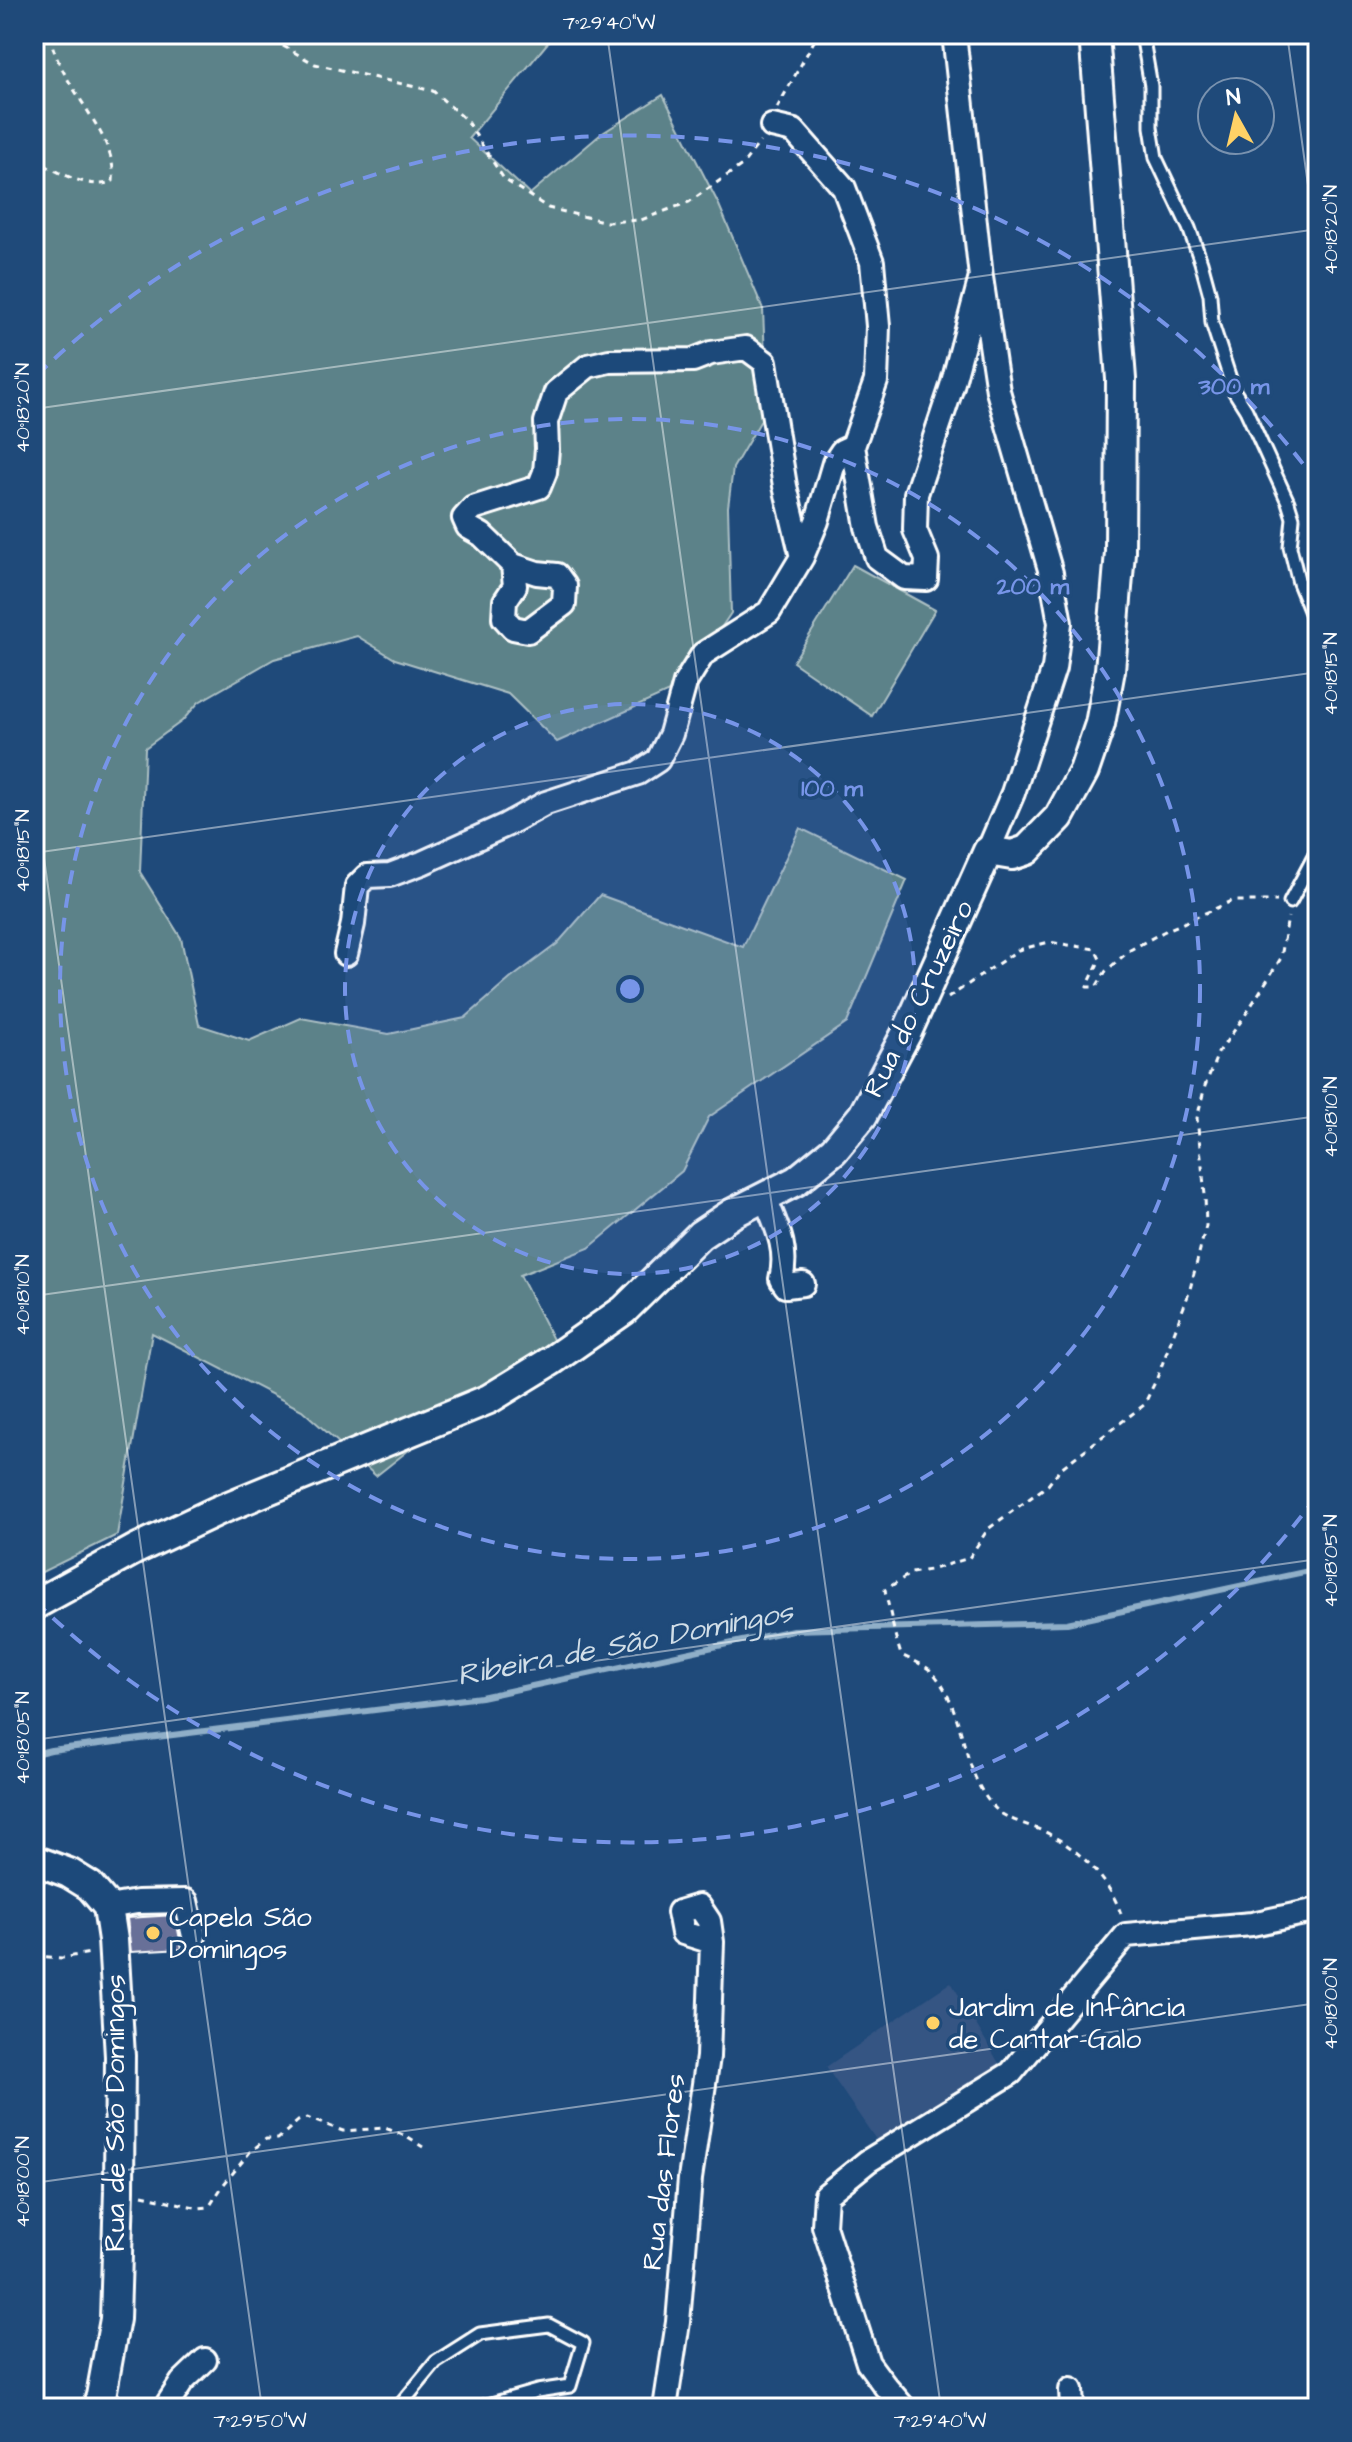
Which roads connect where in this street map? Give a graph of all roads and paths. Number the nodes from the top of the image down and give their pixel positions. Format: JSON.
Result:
{"nodes":[{"id":1,"x":50,"y":34,"type":"edge"},
{"id":2,"x":262,"y":34,"type":"edge"},
{"id":3,"x":818,"y":34,"type":"edge"},
{"id":4,"x":954,"y":34,"type":"edge"},
{"id":5,"x":1094,"y":34,"type":"edge"},
{"id":6,"x":1140,"y":34,"type":"edge"},
{"id":7,"x":772,"y":126,"type":"junction"},
{"id":8,"x":34,"y":159,"type":"edge"},
{"id":9,"x":981,"y":277,"type":"junction"},
{"id":10,"x":853,"y":446,"type":"junction"},
{"id":11,"x":802,"y":557,"type":"junction"},
{"id":12,"x":513,"y":565,"type":"dead end"},
{"id":13,"x":1318,"y":630,"type":"edge"},
{"id":14,"x":1318,"y":849,"type":"edge"},
{"id":15,"x":988,"y":851,"type":"junction"},
{"id":16,"x":1290,"y":908,"type":"junction"},
{"id":17,"x":346,"y":954,"type":"dead end"},
{"id":18,"x":919,"y":1006,"type":"junction"},
{"id":19,"x":765,"y":1198,"type":"junction"},
{"id":20,"x":803,"y":1284,"type":"dead end"},
{"id":21,"x":34,"y":1605,"type":"edge"},
{"id":22,"x":34,"y":1860,"type":"edge"},
{"id":23,"x":108,"y":1907,"type":"junction"},
{"id":24,"x":1318,"y":1910,"type":"edge"},
{"id":25,"x":1126,"y":1935,"type":"junction"},
{"id":26,"x":194,"y":1936,"type":"dead end"},
{"id":27,"x":712,"y":1942,"type":"dead end"},
{"id":28,"x":114,"y":1950,"type":"junction"},
{"id":29,"x":36,"y":1956,"type":"edge"},
{"id":30,"x":34,"y":1966,"type":"edge"},
{"id":31,"x":423,"y":2147,"type":"dead end"},
{"id":32,"x":119,"y":2190,"type":"junction"},
{"id":33,"x":205,"y":2360,"type":"dead end"},
{"id":34,"x":97,"y":2408,"type":"edge"},
{"id":35,"x":165,"y":2408,"type":"edge"},
{"id":36,"x":398,"y":2408,"type":"edge"},
{"id":37,"x":477,"y":2408,"type":"edge"},
{"id":38,"x":665,"y":2408,"type":"edge"},
{"id":39,"x":904,"y":2408,"type":"edge"}],
"edges":[{"from":1,"to":8,"type":"path"},
{"from":2,"to":7,"type":"path"},
{"from":3,"to":7,"type":"path"},
{"from":4,"to":9,"type":"street","name":"Rua do Cruzeiro"},
{"from":5,"to":15,"type":"street"},
{"from":6,"to":13,"type":"lane"},
{"from":7,"to":10,"type":"street"},
{"from":9,"to":10,"type":"street"},
{"from":9,"to":15,"type":"street","name":"Rua do Cruzeiro"},
{"from":10,"to":11,"type":"street"},
{"from":11,"to":12,"type":"street"},
{"from":11,"to":17,"type":"street"},
{"from":14,"to":16,"type":"lane"},
{"from":15,"to":18,"type":"street","name":"Rua do Cruzeiro"},
{"from":16,"to":18,"type":"path"},
{"from":16,"to":25,"type":"path"},
{"from":18,"to":19,"type":"street","name":"Rua do Cruzeiro"},
{"from":19,"to":20,"type":"street"},
{"from":19,"to":21,"type":"street","name":"Rua do Cruzeiro"},
{"from":22,"to":23,"type":"street"},
{"from":23,"to":26,"type":"street"},
{"from":23,"to":28,"type":"street","name":"Rua de São Domingos"},
{"from":24,"to":25,"type":"street"},
{"from":25,"to":39,"type":"street"},
{"from":27,"to":38,"type":"street","name":"Rua das Flores"},
{"from":28,"to":29,"type":"path"},
{"from":28,"to":32,"type":"street","name":"Rua de São Domingos"},
{"from":29,"to":30,"type":"path"},
{"from":31,"to":32,"type":"path"},
{"from":32,"to":34,"type":"street","name":"Rua de São Domingos"},
{"from":33,"to":35,"type":"street"},
{"from":36,"to":37,"type":"lane"}]}
